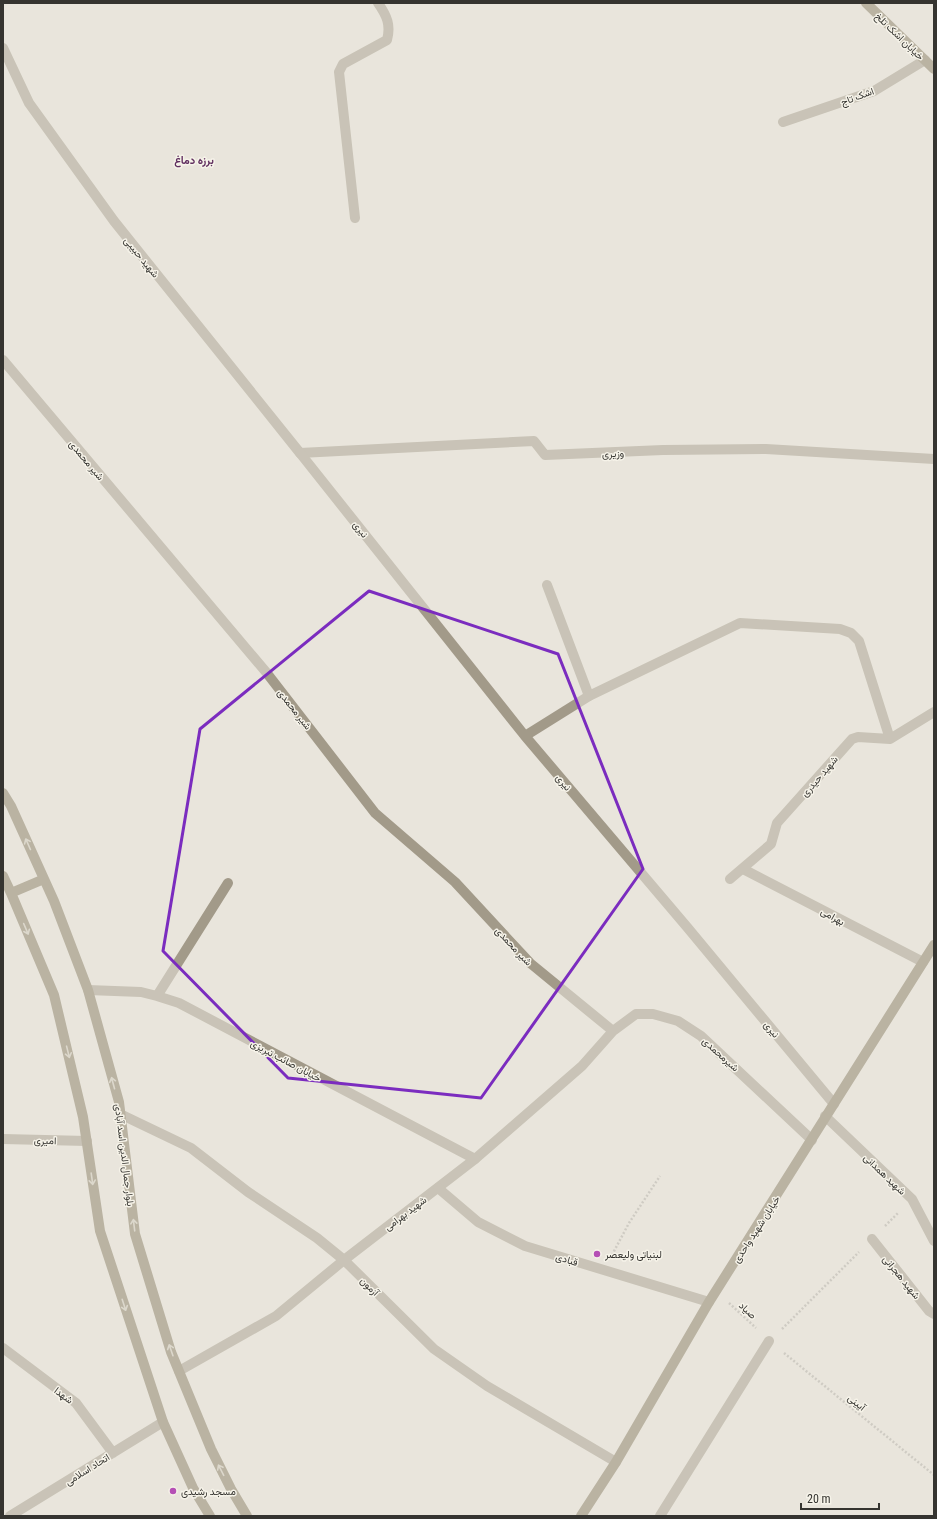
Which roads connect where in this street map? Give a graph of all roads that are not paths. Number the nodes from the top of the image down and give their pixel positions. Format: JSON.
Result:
{"nodes":[{"id":1,"x":378,"y":3,"type":"edge"},
{"id":2,"x":866,"y":3,"type":"edge"},
{"id":3,"x":3,"y":48,"type":"edge"},
{"id":4,"x":925,"y":60,"type":"junction"},
{"id":5,"x":934,"y":69,"type":"edge"},
{"id":6,"x":783,"y":122,"type":"dead end"},
{"id":7,"x":355,"y":218,"type":"dead end"},
{"id":8,"x":3,"y":360,"type":"edge"},
{"id":9,"x":300,"y":453,"type":"junction"},
{"id":10,"x":934,"y":459,"type":"edge"},
{"id":11,"x":547,"y":585,"type":"dead end"},
{"id":12,"x":589,"y":696,"type":"junction"},
{"id":13,"x":934,"y":712,"type":"edge"},
{"id":14,"x":525,"y":736,"type":"junction"},
{"id":15,"x":890,"y":739,"type":"junction"},
{"id":16,"x":3,"y":793,"type":"edge"},
{"id":17,"x":743,"y":869,"type":"junction"},
{"id":18,"x":3,"y":876,"type":"edge"},
{"id":19,"x":44,"y":879,"type":"junction"},
{"id":20,"x":730,"y":879,"type":"dead end"},
{"id":21,"x":228,"y":883,"type":"dead end"},
{"id":22,"x":7,"y":893,"type":"edge"},
{"id":23,"x":934,"y":945,"type":"edge"},
{"id":24,"x":923,"y":962,"type":"junction"},
{"id":25,"x":88,"y":990,"type":"junction"},
{"id":26,"x":157,"y":996,"type":"junction"},
{"id":27,"x":613,"y":1031,"type":"junction"},
{"id":28,"x":834,"y":1104,"type":"junction"},
{"id":29,"x":120,"y":1114,"type":"junction"},
{"id":30,"x":825,"y":1116,"type":"junction"},
{"id":31,"x":3,"y":1139,"type":"edge"},
{"id":32,"x":812,"y":1140,"type":"junction"},
{"id":33,"x":87,"y":1141,"type":"junction"},
{"id":34,"x":475,"y":1159,"type":"junction"},
{"id":35,"x":438,"y":1188,"type":"junction"},
{"id":36,"x":872,"y":1239,"type":"road end"},
{"id":37,"x":934,"y":1241,"type":"edge"},
{"id":38,"x":344,"y":1260,"type":"junction"},
{"id":39,"x":709,"y":1302,"type":"junction"},
{"id":40,"x":934,"y":1314,"type":"edge"},
{"id":41,"x":769,"y":1341,"type":"road end"},
{"id":42,"x":3,"y":1348,"type":"edge"},
{"id":43,"x":179,"y":1371,"type":"junction"},
{"id":44,"x":163,"y":1422,"type":"junction"},
{"id":45,"x":113,"y":1453,"type":"junction"},
{"id":46,"x":616,"y":1462,"type":"junction"},
{"id":47,"x":10,"y":1516,"type":"edge"},
{"id":48,"x":210,"y":1516,"type":"edge"},
{"id":49,"x":247,"y":1516,"type":"edge"},
{"id":50,"x":581,"y":1516,"type":"edge"},
{"id":51,"x":660,"y":1516,"type":"edge"}],
"edges":[{"from":1,"to":7,"type":"street"},
{"from":2,"to":4,"type":"main road","name":"خیابان اشک تلخ"},
{"from":3,"to":9,"type":"street","name":"شهید حبیبی"},
{"from":4,"to":5,"type":"main road","name":"خیابان اشک تلخ"},
{"from":4,"to":6,"type":"street","name":"اشک تاج"},
{"from":8,"to":27,"type":"street","name":"شیر محمدی"},
{"from":9,"to":10,"type":"street","name":"وزیری"},
{"from":9,"to":14,"type":"street","name":"نیری"},
{"from":11,"to":12,"type":"street"},
{"from":12,"to":14,"type":"street"},
{"from":12,"to":15,"type":"street"},
{"from":13,"to":15,"type":"street"},
{"from":14,"to":28,"type":"street","name":"نیری"},
{"from":15,"to":17,"type":"street","name":"شهید حیدری"},
{"from":19,"to":16,"type":"main road","name":"بلوار جمال الدین اسد آبادی","one_way":true},
{"from":17,"to":20,"type":"street","name":"شهید حیدری"},
{"from":17,"to":24,"type":"street","name":"بهرامی"},
{"from":18,"to":22,"type":"main road"},
{"from":19,"to":22,"type":"main road"},
{"from":19,"to":25,"type":"main road","name":"بلوار جمال الدین اسد آبادی"},
{"from":21,"to":26,"type":"street"},
{"from":22,"to":33,"type":"main road","one_way":true},
{"from":23,"to":24,"type":"main road","name":"خیابان شهید واحدی"},
{"from":24,"to":28,"type":"main road","name":"خیابان شهید واحدی"},
{"from":25,"to":26,"type":"street","name":"خیابان صائب تبریزی"},
{"from":29,"to":25,"type":"main road","name":"بلوار جمال الدین اسد آبادی","one_way":true},
{"from":26,"to":34,"type":"street","name":"خیابان صائب تبریزی"},
{"from":27,"to":32,"type":"street","name":"شیرمحمدی"},
{"from":27,"to":34,"type":"street","name":"شهید بهرامی"},
{"from":28,"to":30,"type":"main road","name":"خیابان شهید واحدی"},
{"from":29,"to":38,"type":"street","name":"آزمون"},
{"from":43,"to":29,"type":"main road","name":"بلوار جمال الدین اسد آبادی","one_way":true},
{"from":30,"to":32,"type":"main road","name":"خیابان شهید واحدی"},
{"from":30,"to":37,"type":"street","name":"شهید همدانی"},
{"from":31,"to":33,"type":"street","name":"امیری"},
{"from":32,"to":39,"type":"main road","name":"خیابان شهید واحدی"},
{"from":33,"to":44,"type":"main road","one_way":true},
{"from":34,"to":35,"type":"street","name":"شهید بهرامی"},
{"from":35,"to":38,"type":"street","name":"شهید بهرامی"},
{"from":35,"to":39,"type":"street","name":"قبادی"},
{"from":36,"to":40,"type":"street","name":"شهید هجرانی"},
{"from":38,"to":43,"type":"street","name":"شهید بهرامی"},
{"from":38,"to":46,"type":"street","name":"آزمون"},
{"from":39,"to":46,"type":"main road","name":"خیابان شهید واحدی"},
{"from":41,"to":51,"type":"street"},
{"from":42,"to":45,"type":"street","name":"شهدا"},
{"from":49,"to":43,"type":"main road","name":"بلوار جمال الدین اسد آبادی","one_way":true},
{"from":44,"to":45,"type":"street","name":"اتحاد اسلامی"},
{"from":44,"to":48,"type":"main road"},
{"from":45,"to":47,"type":"street","name":"اتحاد اسلامی"},
{"from":46,"to":50,"type":"main road","name":"خیابان شهید واحدی"}]}
